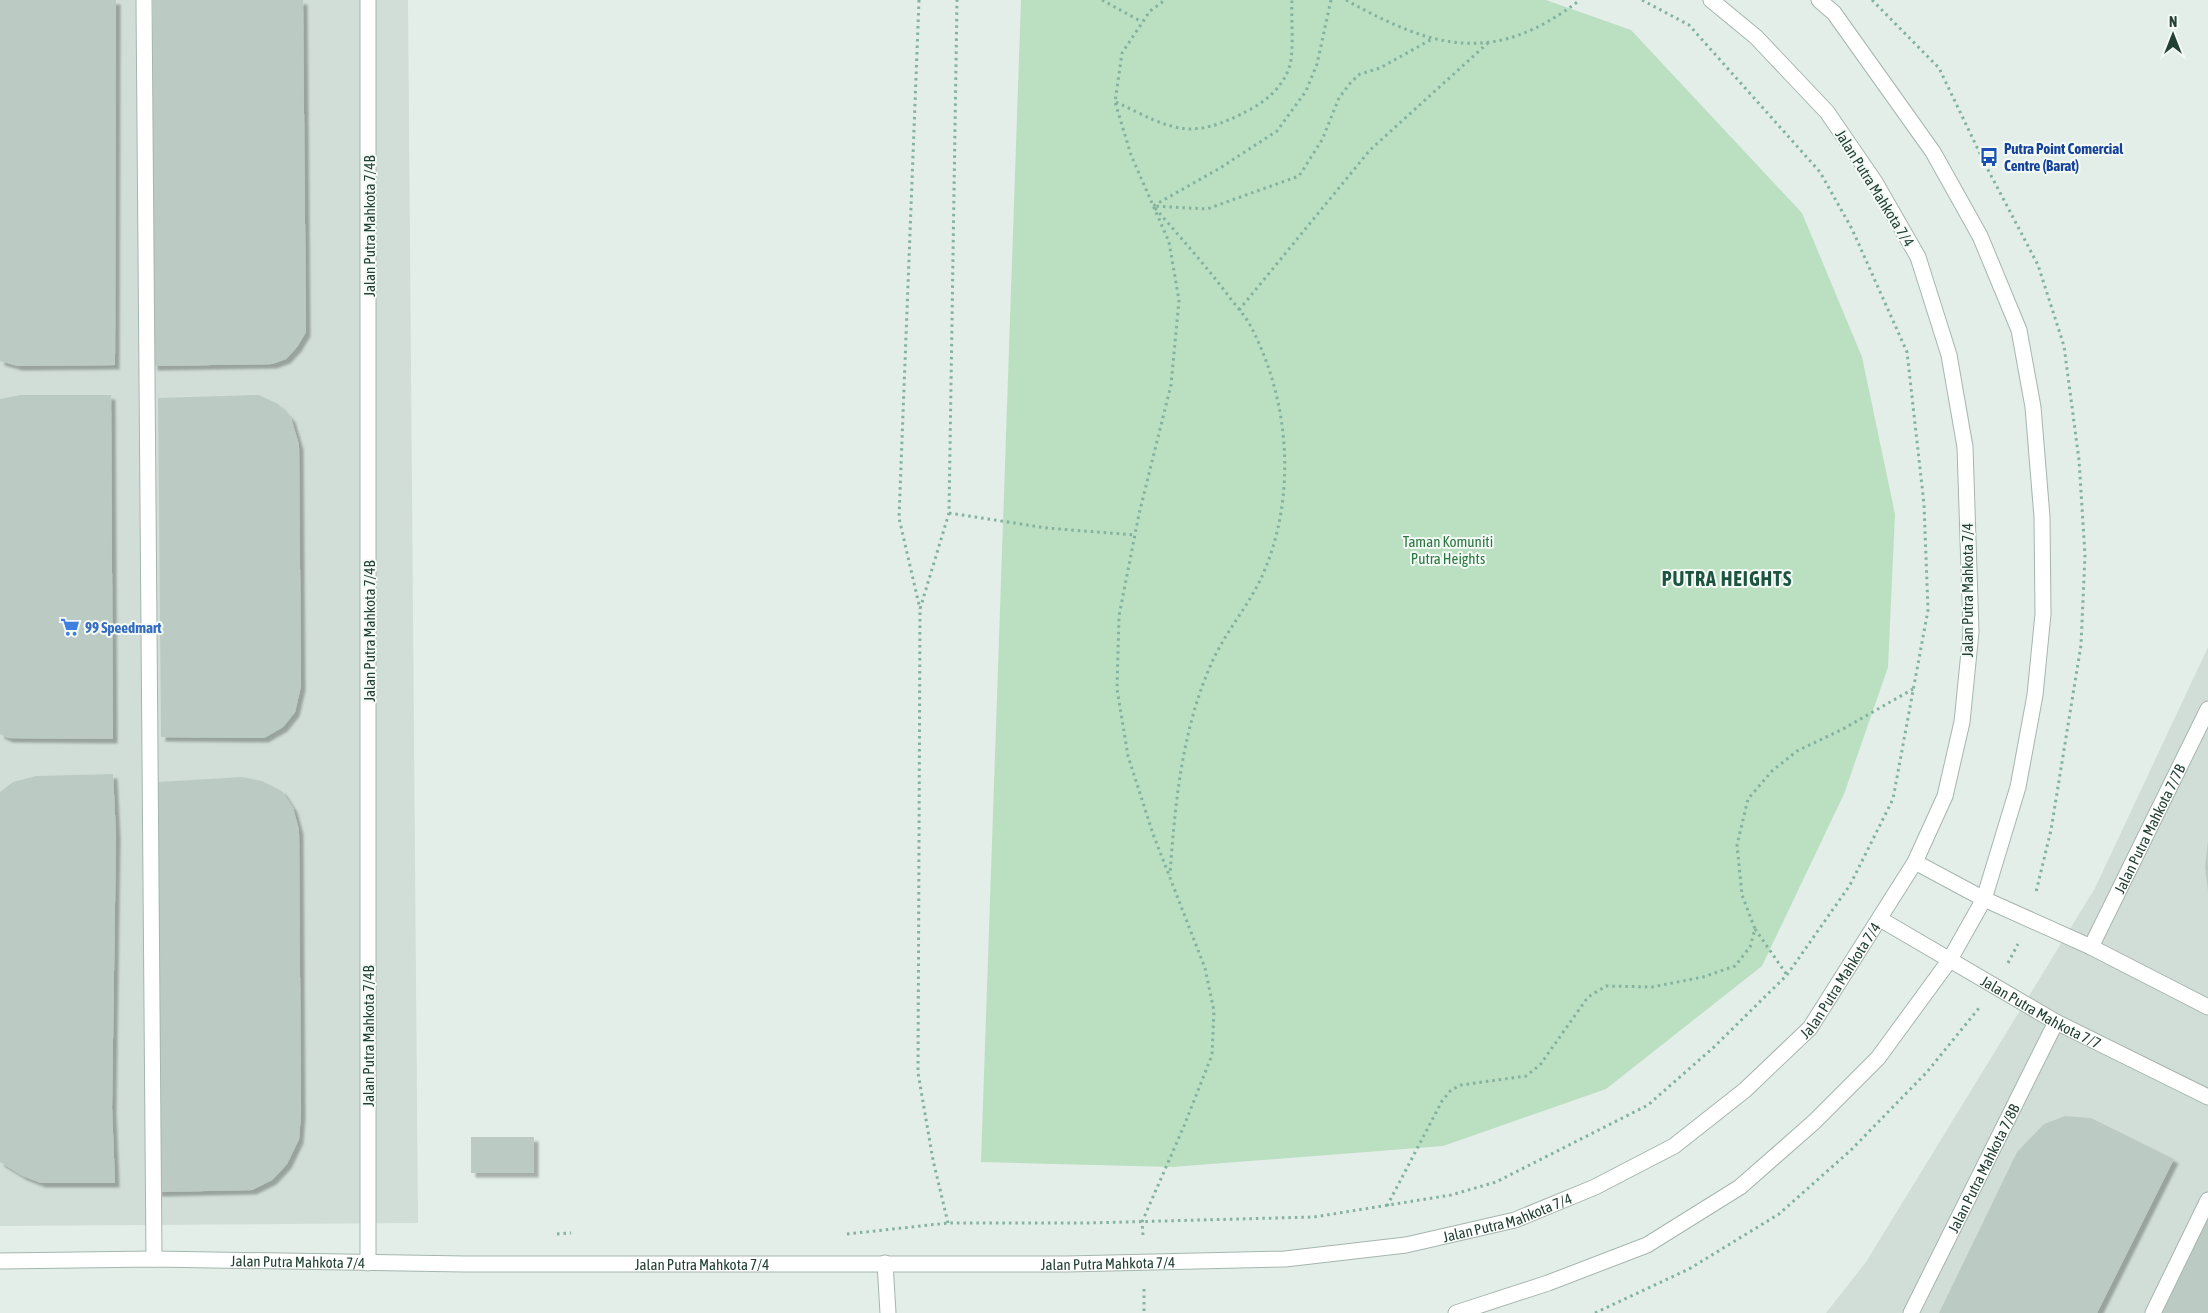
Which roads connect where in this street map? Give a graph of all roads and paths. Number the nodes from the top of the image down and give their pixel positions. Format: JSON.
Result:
{"nodes":[{"id":1,"x":144,"y":0,"type":"edge"},
{"id":2,"x":368,"y":0,"type":"edge"},
{"id":3,"x":918,"y":0,"type":"edge"},
{"id":4,"x":957,"y":0,"type":"edge"},
{"id":5,"x":1102,"y":0,"type":"edge"},
{"id":6,"x":1165,"y":0,"type":"edge"},
{"id":7,"x":1292,"y":0,"type":"edge"},
{"id":8,"x":1332,"y":0,"type":"edge"},
{"id":9,"x":1346,"y":0,"type":"edge"},
{"id":10,"x":1580,"y":0,"type":"edge"},
{"id":11,"x":1642,"y":0,"type":"edge"},
{"id":12,"x":1711,"y":0,"type":"edge"},
{"id":13,"x":1818,"y":0,"type":"edge"},
{"id":14,"x":1142,"y":22,"type":"junction"},
{"id":15,"x":1432,"y":38,"type":"junction"},
{"id":16,"x":1489,"y":42,"type":"junction"},
{"id":17,"x":1115,"y":102,"type":"junction"},
{"id":18,"x":1153,"y":206,"type":"junction"},
{"id":19,"x":1239,"y":310,"type":"junction"},
{"id":20,"x":949,"y":513,"type":"junction"},
{"id":21,"x":1135,"y":535,"type":"junction"},
{"id":22,"x":920,"y":609,"type":"junction"},
{"id":23,"x":1913,"y":689,"type":"junction"},
{"id":24,"x":2208,"y":709,"type":"edge"},
{"id":25,"x":1915,"y":862,"type":"junction"},
{"id":26,"x":1170,"y":877,"type":"junction"},
{"id":27,"x":1984,"y":899,"type":"junction"},
{"id":28,"x":1880,"y":919,"type":"junction"},
{"id":29,"x":1755,"y":928,"type":"junction"},
{"id":30,"x":2091,"y":946,"type":"junction"},
{"id":31,"x":1949,"y":961,"type":"junction"},
{"id":32,"x":1787,"y":975,"type":"junction"},
{"id":33,"x":2208,"y":1007,"type":"edge"},
{"id":34,"x":2056,"y":1022,"type":"junction"},
{"id":35,"x":2208,"y":1097,"type":"edge"},
{"id":36,"x":2208,"y":1200,"type":"edge"},
{"id":37,"x":1387,"y":1207,"type":"junction"},
{"id":38,"x":1142,"y":1222,"type":"junction"},
{"id":39,"x":948,"y":1223,"type":"junction"},
{"id":40,"x":552,"y":1234,"type":"dead end"},
{"id":41,"x":580,"y":1234,"type":"dead end"},
{"id":42,"x":844,"y":1234,"type":"dead end"},
{"id":43,"x":154,"y":1260,"type":"junction"},
{"id":44,"x":0,"y":1261,"type":"edge"},
{"id":45,"x":368,"y":1263,"type":"junction"},
{"id":46,"x":885,"y":1263,"type":"junction"},
{"id":47,"x":1143,"y":1263,"type":"junction"},
{"id":48,"x":888,"y":1313,"type":"edge"},
{"id":49,"x":1144,"y":1313,"type":"edge"},
{"id":50,"x":1456,"y":1313,"type":"edge"},
{"id":51,"x":1911,"y":1313,"type":"edge"},
{"id":52,"x":2153,"y":1313,"type":"edge"}],
"edges":[{"from":1,"to":43,"type":"street"},
{"from":2,"to":45,"type":"street","name":"Jalan Putra Mahkota 7/4B"},
{"from":3,"to":22,"type":"path"},
{"from":4,"to":20,"type":"path"},
{"from":5,"to":14,"type":"path"},
{"from":6,"to":14,"type":"path"},
{"from":7,"to":17,"type":"path"},
{"from":8,"to":18,"type":"path"},
{"from":9,"to":15,"type":"path"},
{"from":10,"to":16,"type":"path"},
{"from":11,"to":23,"type":"path"},
{"from":12,"to":25,"type":"street","name":"Jalan Putra Mahkota 7/4"},
{"from":13,"to":27,"type":"street"},
{"from":14,"to":17,"type":"path"},
{"from":15,"to":16,"type":"path"},
{"from":15,"to":18,"type":"path"},
{"from":16,"to":19,"type":"path"},
{"from":17,"to":18,"type":"path"},
{"from":18,"to":19,"type":"path"},
{"from":18,"to":21,"type":"path"},
{"from":19,"to":26,"type":"path"},
{"from":20,"to":21,"type":"path"},
{"from":20,"to":22,"type":"path"},
{"from":21,"to":26,"type":"path"},
{"from":22,"to":39,"type":"path"},
{"from":23,"to":29,"type":"path"},
{"from":23,"to":32,"type":"path"},
{"from":24,"to":30,"type":"street","name":"Jalan Putra Mahkota 7/7B"},
{"from":25,"to":27,"type":"street"},
{"from":25,"to":28,"type":"street","name":"Jalan Putra Mahkota 7/4"},
{"from":26,"to":38,"type":"path"},
{"from":27,"to":30,"type":"street"},
{"from":27,"to":31,"type":"street"},
{"from":28,"to":31,"type":"street","name":"Jalan Putra Mahkota 7/7"},
{"from":28,"to":47,"type":"street","name":"Jalan Putra Mahkota 7/4"},
{"from":29,"to":32,"type":"path"},
{"from":29,"to":37,"type":"path"},
{"from":30,"to":33,"type":"street"},
{"from":31,"to":34,"type":"street","name":"Jalan Putra Mahkota 7/7"},
{"from":31,"to":50,"type":"street"},
{"from":32,"to":37,"type":"path"},
{"from":34,"to":35,"type":"street","name":"Jalan Putra Mahkota 7/7"},
{"from":34,"to":51,"type":"street","name":"Jalan Putra Mahkota 7/8B"},
{"from":36,"to":52,"type":"street"},
{"from":37,"to":38,"type":"path"},
{"from":38,"to":39,"type":"path"},
{"from":38,"to":47,"type":"path"},
{"from":39,"to":42,"type":"path"},
{"from":40,"to":41,"type":"path"},
{"from":43,"to":44,"type":"street","name":"Jalan Putra Mahkota 7/4"},
{"from":43,"to":45,"type":"street","name":"Jalan Putra Mahkota 7/4"},
{"from":45,"to":46,"type":"street","name":"Jalan Putra Mahkota 7/4"},
{"from":46,"to":47,"type":"street","name":"Jalan Putra Mahkota 7/4"},
{"from":46,"to":48,"type":"street"},
{"from":47,"to":49,"type":"path"}]}
